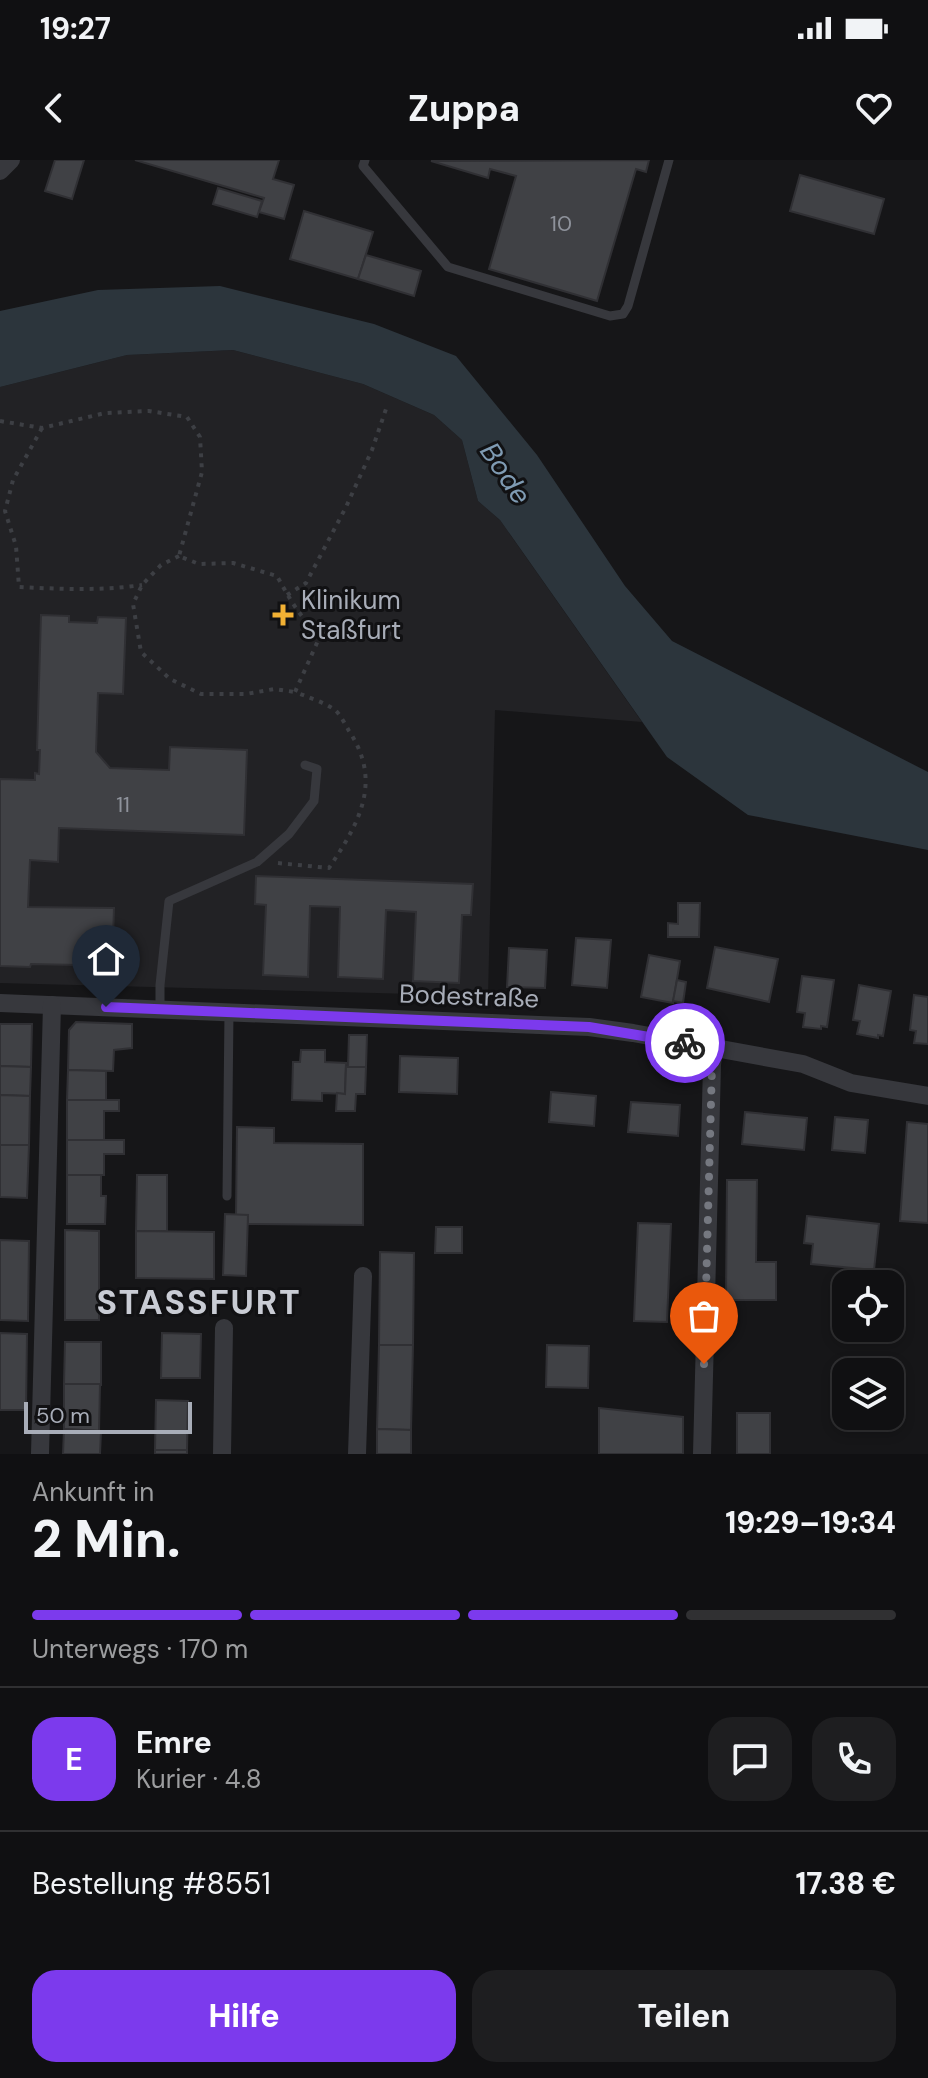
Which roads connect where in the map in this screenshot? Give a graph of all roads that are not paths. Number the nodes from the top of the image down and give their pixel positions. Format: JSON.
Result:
{"nodes":[{"id":1,"x":11,"y":160,"type":"edge"},
{"id":2,"x":365,"y":160,"type":"edge"},
{"id":3,"x":669,"y":160,"type":"edge"},
{"id":4,"x":0,"y":171,"type":"edge"},
{"id":5,"x":305,"y":765,"type":"dead end"},
{"id":6,"x":0,"y":1003,"type":"edge"},
{"id":7,"x":52,"y":1005,"type":"junction"},
{"id":8,"x":160,"y":1009,"type":"junction"},
{"id":9,"x":229,"y":1012,"type":"junction"},
{"id":10,"x":714,"y":1048,"type":"junction"},
{"id":11,"x":928,"y":1096,"type":"edge"},
{"id":12,"x":227,"y":1196,"type":"dead end"},
{"id":13,"x":363,"y":1276,"type":"dead end"},
{"id":14,"x":224,"y":1328,"type":"dead end"},
{"id":15,"x":40,"y":1454,"type":"edge"},
{"id":16,"x":222,"y":1454,"type":"edge"},
{"id":17,"x":357,"y":1454,"type":"edge"},
{"id":18,"x":702,"y":1454,"type":"edge"}],
"edges":[{"from":1,"to":4,"type":"street"},
{"from":2,"to":3,"type":"lane"},
{"from":5,"to":8,"type":"lane"},
{"from":6,"to":7,"type":"street","name":"Bodestraße"},
{"from":7,"to":8,"type":"street","name":"Bodestraße"},
{"from":7,"to":15,"type":"street"},
{"from":8,"to":9,"type":"street","name":"Bodestraße"},
{"from":9,"to":10,"type":"street","name":"Bodestraße"},
{"from":9,"to":12,"type":"lane"},
{"from":10,"to":11,"type":"street","name":"Bodestraße"},
{"from":10,"to":18,"type":"street"},
{"from":13,"to":17,"type":"street"},
{"from":14,"to":16,"type":"street"}]}
